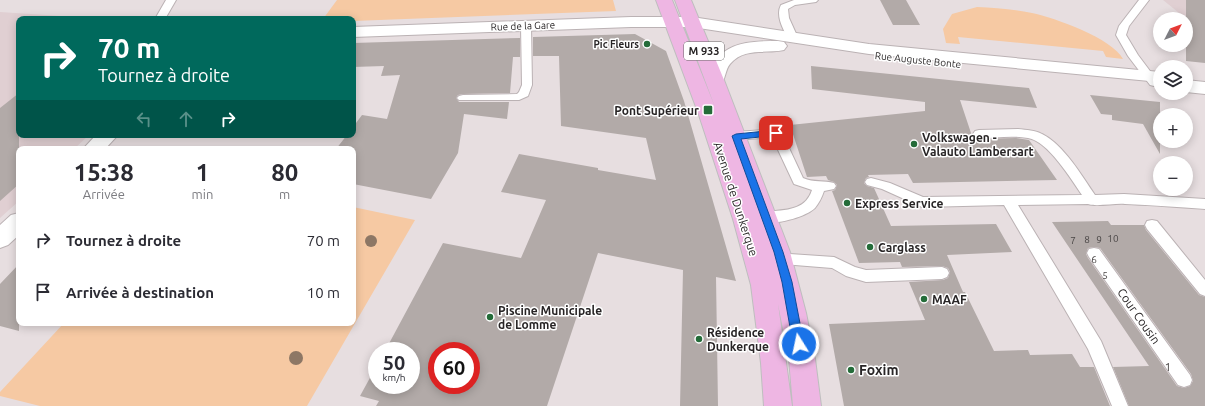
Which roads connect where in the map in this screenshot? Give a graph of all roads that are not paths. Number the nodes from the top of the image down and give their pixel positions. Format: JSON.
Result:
{"nodes":[{"id":1,"x":171,"y":0,"type":"edge"},
{"id":2,"x":664,"y":0,"type":"edge"},
{"id":3,"x":683,"y":0,"type":"edge"},
{"id":4,"x":812,"y":0,"type":"edge"},
{"id":5,"x":1144,"y":0,"type":"edge"},
{"id":6,"x":162,"y":16,"type":"edge"},
{"id":7,"x":526,"y":26,"type":"junction"},
{"id":8,"x":684,"y":27,"type":"junction"},
{"id":9,"x":356,"y":32,"type":"edge"},
{"id":10,"x":785,"y":42,"type":"junction"},
{"id":11,"x":1153,"y":77,"type":"edge"},
{"id":12,"x":715,"y":80,"type":"junction"},
{"id":13,"x":1153,"y":80,"type":"edge"},
{"id":14,"x":1193,"y":80,"type":"edge"},
{"id":15,"x":1205,"y":81,"type":"edge"},
{"id":16,"x":1193,"y":87,"type":"edge"},
{"id":17,"x":1205,"y":88,"type":"edge"},
{"id":18,"x":463,"y":98,"type":"dead end"},
{"id":19,"x":979,"y":134,"type":"dead end"},
{"id":20,"x":736,"y":136,"type":"junction"},
{"id":21,"x":105,"y":138,"type":"edge"},
{"id":22,"x":96,"y":146,"type":"edge"},
{"id":23,"x":871,"y":182,"type":"dead end"},
{"id":24,"x":1093,"y":201,"type":"junction"},
{"id":25,"x":1009,"y":202,"type":"junction"},
{"id":26,"x":1205,"y":204,"type":"edge"},
{"id":27,"x":766,"y":218,"type":"junction"},
{"id":28,"x":744,"y":219,"type":"junction"},
{"id":29,"x":16,"y":224,"type":"edge"},
{"id":30,"x":1152,"y":224,"type":"dead end"},
{"id":31,"x":0,"y":239,"type":"edge"},
{"id":32,"x":1094,"y":252,"type":"dead end"},
{"id":33,"x":756,"y":258,"type":"junction"},
{"id":34,"x":781,"y":260,"type":"junction"},
{"id":35,"x":942,"y":273,"type":"dead end"},
{"id":36,"x":1205,"y":290,"type":"edge"},
{"id":37,"x":1184,"y":380,"type":"dead end"},
{"id":38,"x":778,"y":406,"type":"edge"},
{"id":39,"x":807,"y":406,"type":"edge"},
{"id":40,"x":1120,"y":406,"type":"edge"}],
"edges":[{"from":1,"to":6,"type":"lane"},
{"from":2,"to":8,"type":"main road","name":"Avenue de Dunkerque","number":"M 933"},
{"from":3,"to":8,"type":"main road","name":"Avenue de Dunkerque","number":"M 933"},
{"from":4,"to":10,"type":"lane"},
{"from":5,"to":11,"type":"lane"},
{"from":7,"to":8,"type":"street","name":"Rue de la Gare"},
{"from":7,"to":9,"type":"street","name":"Rue de la Gare"},
{"from":7,"to":18,"type":"lane"},
{"from":8,"to":10,"type":"street","name":"Rue Auguste Bonte"},
{"from":8,"to":12,"type":"main road","name":"Avenue de Dunkerque","number":"M 933"},
{"from":8,"to":28,"type":"main road","name":"Avenue de Dunkerque","number":"M 933"},
{"from":10,"to":12,"type":"street"},
{"from":10,"to":13,"type":"street","name":"Rue Auguste Bonte"},
{"from":12,"to":20,"type":"main road","name":"Avenue de Dunkerque","number":"M 933"},
{"from":14,"to":15,"type":"street"},
{"from":16,"to":17,"type":"street"},
{"from":19,"to":24,"type":"lane"},
{"from":20,"to":27,"type":"main road","name":"Avenue de Dunkerque","number":"M 933"},
{"from":20,"to":27,"type":"lane"},
{"from":21,"to":22,"type":"street"},
{"from":23,"to":25,"type":"lane"},
{"from":24,"to":25,"type":"lane"},
{"from":24,"to":26,"type":"lane"},
{"from":25,"to":40,"type":"lane"},
{"from":27,"to":28,"type":"lane"},
{"from":27,"to":34,"type":"main road","name":"Avenue de Dunkerque","number":"M 933"},
{"from":28,"to":33,"type":"main road","name":"Avenue de Dunkerque","number":"M 933"},
{"from":29,"to":31,"type":"street"},
{"from":30,"to":36,"type":"lane"},
{"from":32,"to":37,"type":"lane","name":"Cour Cousin"},
{"from":33,"to":34,"type":"lane"},
{"from":33,"to":38,"type":"main road","name":"Avenue de Dunkerque","number":"M 933"},
{"from":34,"to":35,"type":"lane"},
{"from":34,"to":39,"type":"main road","name":"Avenue de Dunkerque","number":"M 933"}]}
